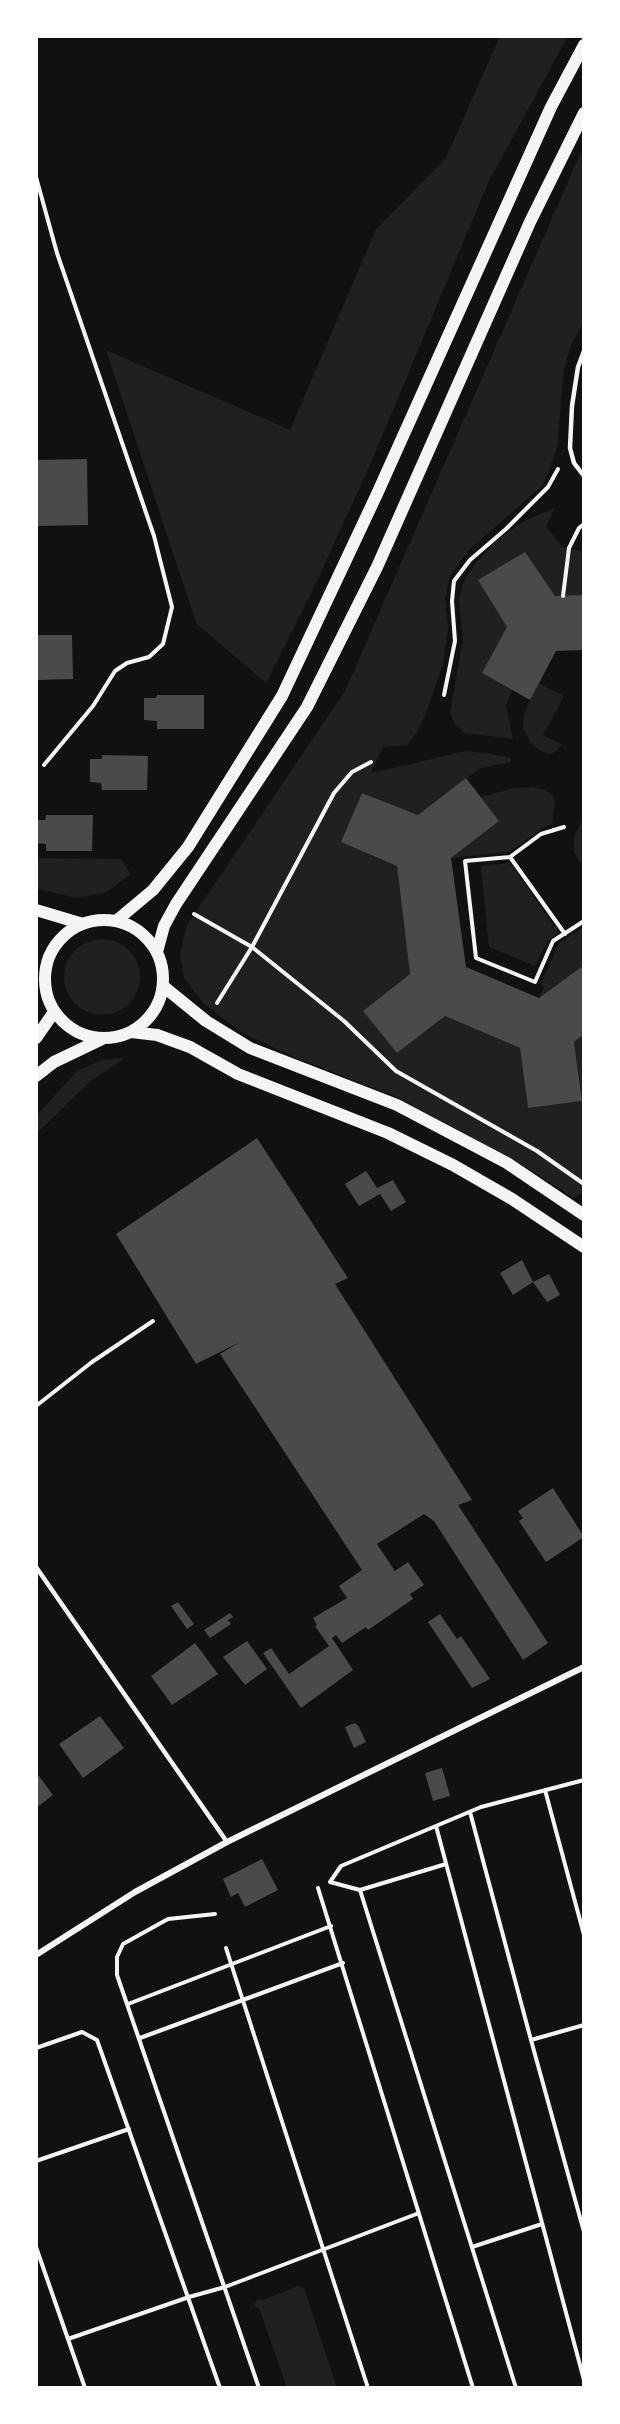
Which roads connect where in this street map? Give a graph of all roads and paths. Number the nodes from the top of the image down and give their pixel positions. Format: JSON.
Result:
{"nodes":[{"id":1,"x":584,"y":45,"type":"edge"},
{"id":2,"x":584,"y":114,"type":"edge"},
{"id":3,"x":36,"y":177,"type":"edge"},
{"id":4,"x":584,"y":351,"type":"edge"},
{"id":5,"x":570,"y":448,"type":"junction"},
{"id":6,"x":584,"y":476,"type":"edge"},
{"id":7,"x":584,"y":524,"type":"edge"},
{"id":8,"x":563,"y":596,"type":"dead end"},
{"id":9,"x":444,"y":695,"type":"dead end"},
{"id":10,"x":371,"y":762,"type":"dead end"},
{"id":11,"x":44,"y":765,"type":"dead end"},
{"id":12,"x":564,"y":827,"type":"dead end"},
{"id":13,"x":510,"y":857,"type":"junction"},
{"id":14,"x":176,"y":904,"type":"junction"},
{"id":15,"x":36,"y":910,"type":"edge"},
{"id":16,"x":116,"y":921,"type":"junction"},
{"id":17,"x":584,"y":921,"type":"edge"},
{"id":18,"x":83,"y":924,"type":"junction"},
{"id":19,"x":565,"y":934,"type":"junction"},
{"id":20,"x":252,"y":947,"type":"junction"},
{"id":21,"x":157,"y":952,"type":"junction"},
{"id":22,"x":36,"y":978,"type":"edge"},
{"id":23,"x":163,"y":986,"type":"junction"},
{"id":24,"x":45,"y":988,"type":"junction"},
{"id":25,"x":54,"y":1012,"type":"junction"},
{"id":26,"x":206,"y":1021,"type":"junction"},
{"id":27,"x":131,"y":1032,"type":"junction"},
{"id":28,"x":36,"y":1038,"type":"edge"},
{"id":29,"x":102,"y":1039,"type":"junction"},
{"id":30,"x":36,"y":1076,"type":"edge"},
{"id":31,"x":584,"y":1184,"type":"edge"},
{"id":32,"x":584,"y":1215,"type":"edge"},
{"id":33,"x":584,"y":1248,"type":"edge"},
{"id":34,"x":153,"y":1321,"type":"dead end"},
{"id":35,"x":36,"y":1406,"type":"edge"},
{"id":36,"x":36,"y":1567,"type":"edge"},
{"id":37,"x":584,"y":1667,"type":"edge"},
{"id":38,"x":584,"y":1780,"type":"edge"},
{"id":39,"x":545,"y":1790,"type":"junction"},
{"id":40,"x":470,"y":1812,"type":"junction"},
{"id":41,"x":436,"y":1826,"type":"junction"},
{"id":42,"x":227,"y":1842,"type":"junction"},
{"id":43,"x":446,"y":1864,"type":"junction"},
{"id":44,"x":318,"y":1888,"type":"dead end"},
{"id":45,"x":360,"y":1890,"type":"junction"},
{"id":46,"x":215,"y":1914,"type":"dead end"},
{"id":47,"x":331,"y":1926,"type":"junction"},
{"id":48,"x":584,"y":1935,"type":"edge"},
{"id":49,"x":226,"y":1948,"type":"dead end"},
{"id":50,"x":36,"y":1955,"type":"edge"},
{"id":51,"x":343,"y":1963,"type":"junction"},
{"id":52,"x":230,"y":1964,"type":"junction"},
{"id":53,"x":242,"y":2000,"type":"junction"},
{"id":54,"x":128,"y":2004,"type":"junction"},
{"id":55,"x":584,"y":2025,"type":"edge"},
{"id":56,"x":140,"y":2038,"type":"junction"},
{"id":57,"x":531,"y":2040,"type":"junction"},
{"id":58,"x":36,"y":2048,"type":"edge"},
{"id":59,"x":129,"y":2129,"type":"junction"},
{"id":60,"x":36,"y":2161,"type":"edge"},
{"id":61,"x":419,"y":2213,"type":"junction"},
{"id":62,"x":543,"y":2224,"type":"junction"},
{"id":63,"x":584,"y":2232,"type":"edge"},
{"id":64,"x":36,"y":2247,"type":"edge"},
{"id":65,"x":471,"y":2247,"type":"junction"},
{"id":66,"x":322,"y":2249,"type":"junction"},
{"id":67,"x":225,"y":2287,"type":"junction"},
{"id":68,"x":189,"y":2297,"type":"junction"},
{"id":69,"x":68,"y":2339,"type":"junction"},
{"id":70,"x":584,"y":2380,"type":"edge"},
{"id":71,"x":85,"y":2388,"type":"edge"},
{"id":72,"x":220,"y":2388,"type":"edge"},
{"id":73,"x":259,"y":2388,"type":"edge"},
{"id":74,"x":368,"y":2388,"type":"edge"},
{"id":75,"x":473,"y":2388,"type":"edge"},
{"id":76,"x":516,"y":2388,"type":"edge"}],
"edges":[{"from":1,"to":16,"type":"main road"},
{"from":2,"to":14,"type":"main road"},
{"from":3,"to":11,"type":"path"},
{"from":4,"to":5,"type":"lane"},
{"from":5,"to":6,"type":"lane"},
{"from":5,"to":9,"type":"path"},
{"from":7,"to":8,"type":"path"},
{"from":10,"to":20,"type":"path"},
{"from":12,"to":13,"type":"path"},
{"from":13,"to":19,"type":"path"},
{"from":13,"to":19,"type":"path"},
{"from":14,"to":20,"type":"path"},
{"from":14,"to":21,"type":"main road"},
{"from":15,"to":18,"type":"main road"},
{"from":16,"to":18,"type":"main road"},
{"from":16,"to":21,"type":"main road"},
{"from":17,"to":19,"type":"path"},
{"from":18,"to":24,"type":"main road"},
{"from":20,"to":26,"type":"path"},
{"from":20,"to":31,"type":"path"},
{"from":21,"to":23,"type":"main road"},
{"from":22,"to":24,"type":"main road"},
{"from":23,"to":26,"type":"main road"},
{"from":23,"to":27,"type":"main road"},
{"from":24,"to":25,"type":"main road"},
{"from":25,"to":28,"type":"main road"},
{"from":25,"to":29,"type":"main road"},
{"from":26,"to":32,"type":"main road"},
{"from":27,"to":29,"type":"main road"},
{"from":27,"to":33,"type":"main road"},
{"from":29,"to":30,"type":"main road"},
{"from":34,"to":35,"type":"path"},
{"from":36,"to":42,"type":"lane"},
{"from":37,"to":42,"type":"street"},
{"from":38,"to":39,"type":"path"},
{"from":39,"to":40,"type":"path"},
{"from":39,"to":48,"type":"path"},
{"from":40,"to":41,"type":"path"},
{"from":40,"to":57,"type":"path"},
{"from":41,"to":43,"type":"path"},
{"from":41,"to":45,"type":"path"},
{"from":42,"to":50,"type":"street"},
{"from":43,"to":45,"type":"path"},
{"from":43,"to":62,"type":"path"},
{"from":44,"to":47,"type":"path"},
{"from":45,"to":65,"type":"path"},
{"from":46,"to":54,"type":"path"},
{"from":47,"to":51,"type":"path"},
{"from":47,"to":52,"type":"path"},
{"from":49,"to":52,"type":"path"},
{"from":51,"to":53,"type":"path"},
{"from":51,"to":61,"type":"path"},
{"from":52,"to":53,"type":"path"},
{"from":52,"to":54,"type":"path"},
{"from":53,"to":56,"type":"path"},
{"from":53,"to":66,"type":"path"},
{"from":54,"to":56,"type":"path"},
{"from":55,"to":57,"type":"path"},
{"from":56,"to":67,"type":"path"},
{"from":57,"to":63,"type":"path"},
{"from":58,"to":59,"type":"path"},
{"from":59,"to":60,"type":"path"},
{"from":59,"to":68,"type":"path"},
{"from":61,"to":66,"type":"path"},
{"from":61,"to":75,"type":"path"},
{"from":62,"to":65,"type":"path"},
{"from":62,"to":70,"type":"path"},
{"from":64,"to":69,"type":"path"},
{"from":65,"to":76,"type":"path"},
{"from":66,"to":67,"type":"path"},
{"from":66,"to":74,"type":"path"},
{"from":67,"to":68,"type":"path"},
{"from":67,"to":73,"type":"path"},
{"from":68,"to":69,"type":"path"},
{"from":68,"to":72,"type":"path"},
{"from":69,"to":71,"type":"path"}]}
